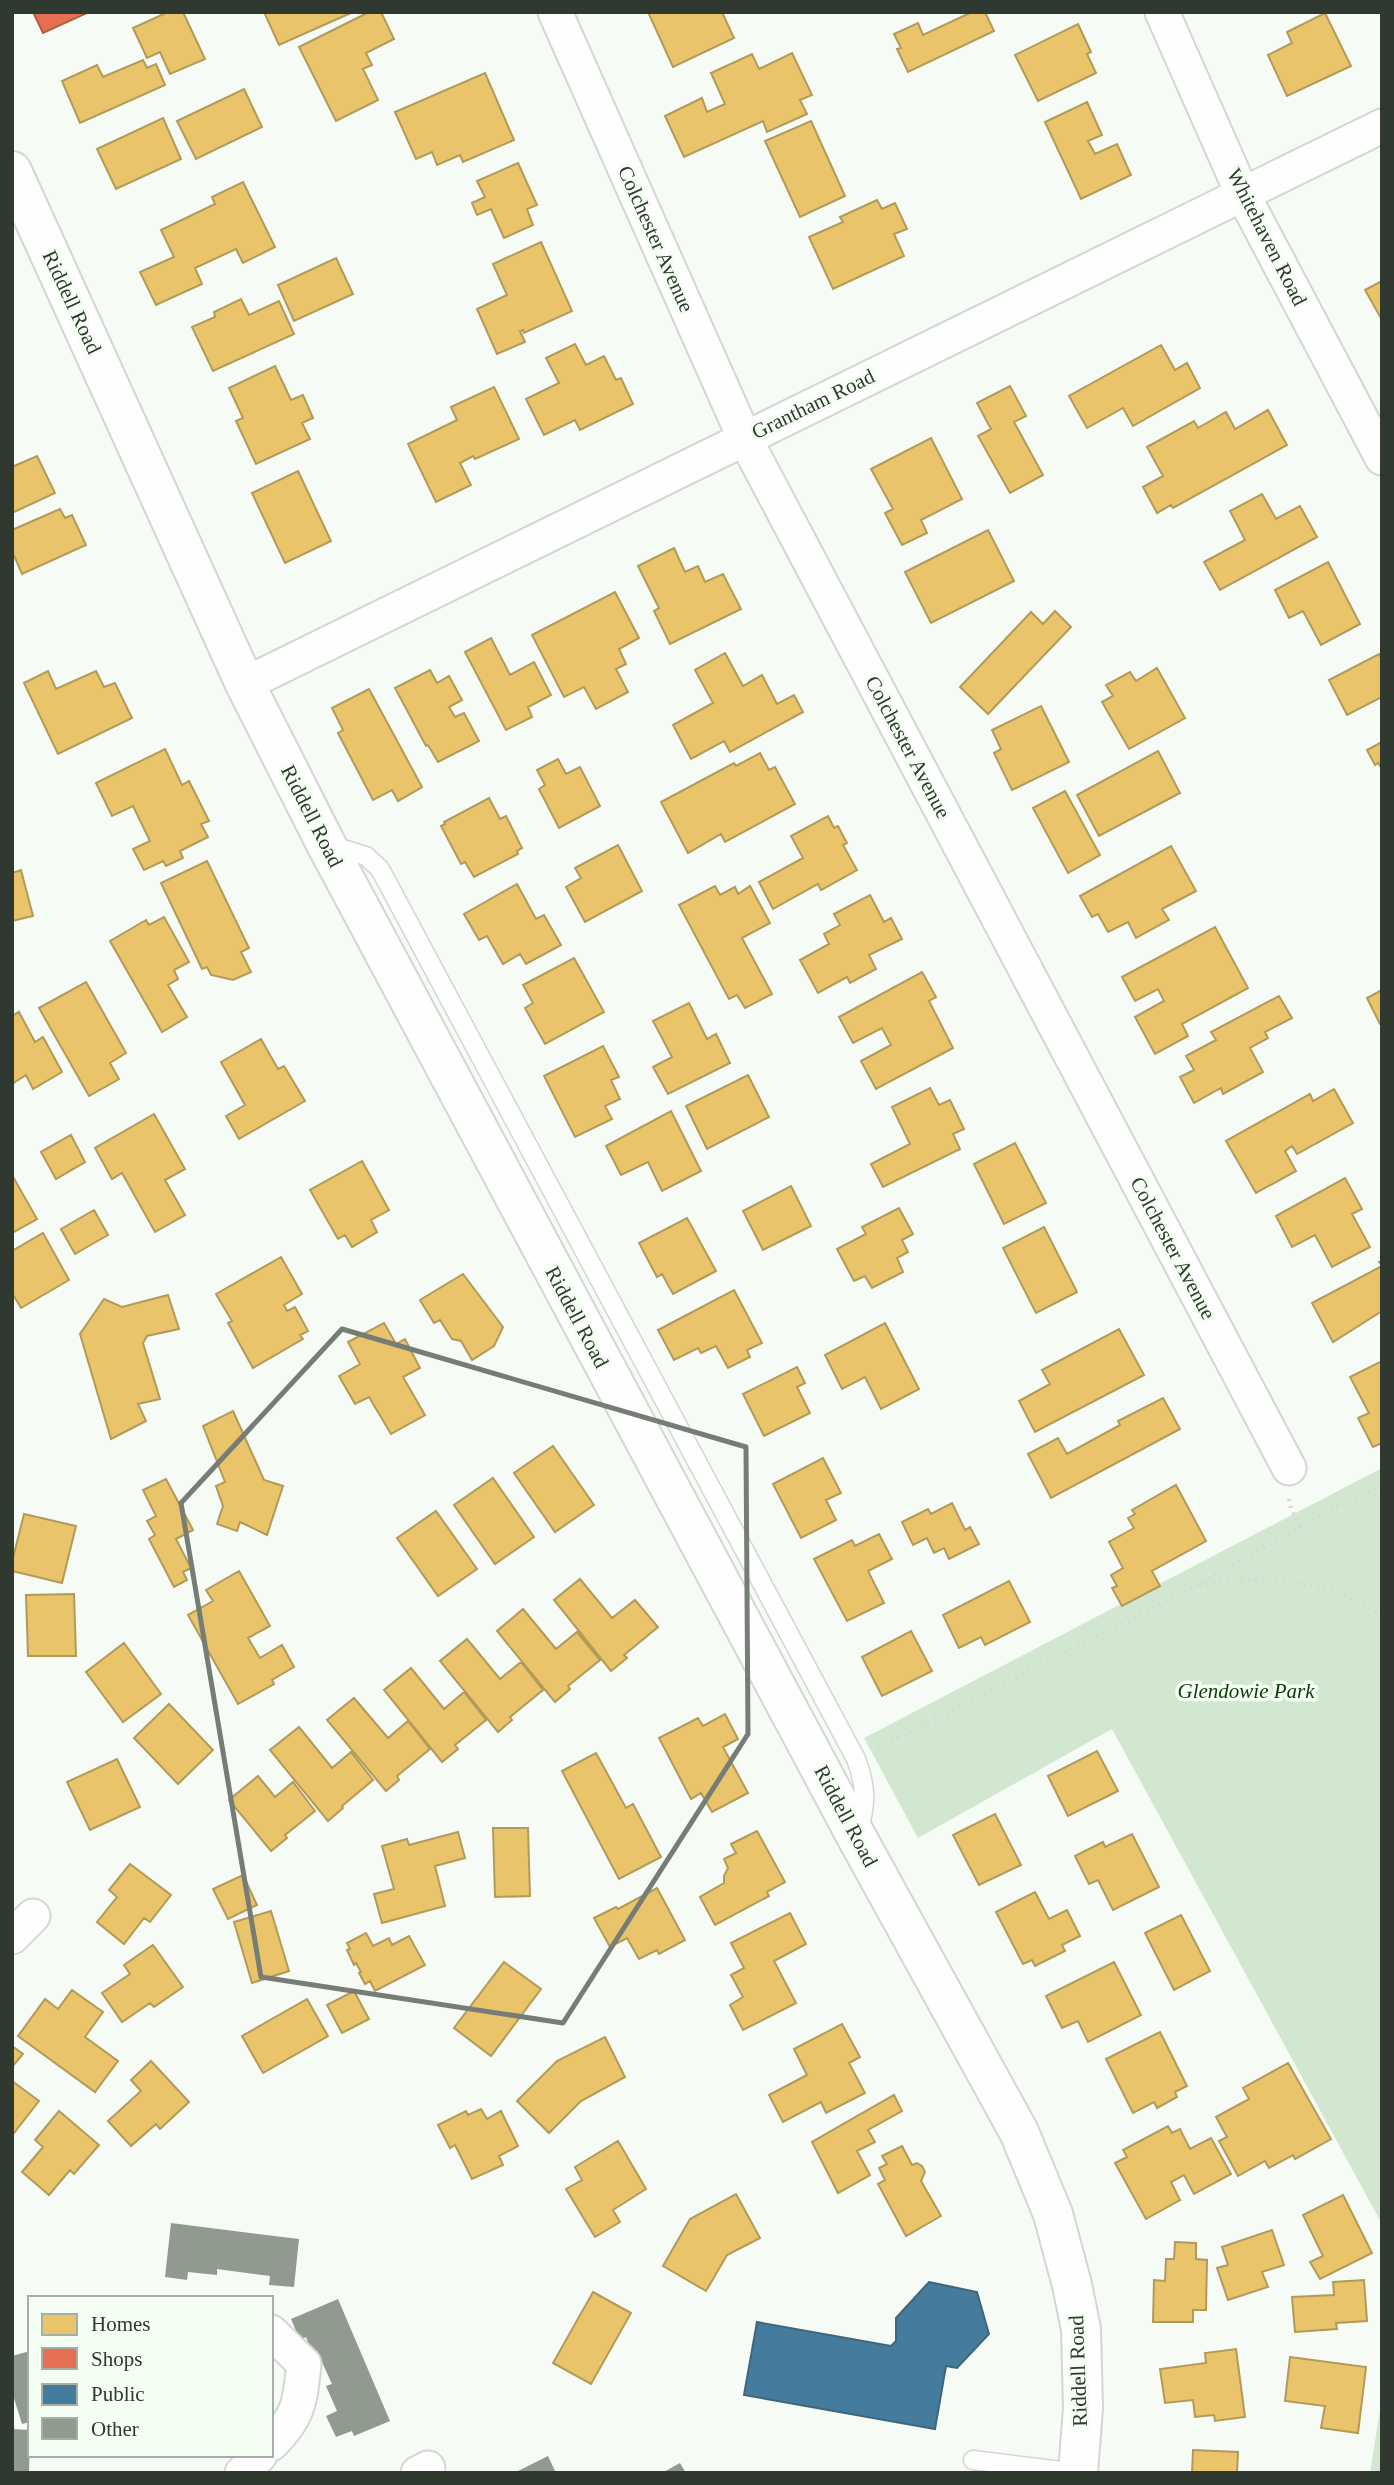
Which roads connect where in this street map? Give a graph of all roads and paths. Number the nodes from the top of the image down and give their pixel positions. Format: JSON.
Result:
{"nodes":[{"id":1,"x":555,"y":12,"type":"edge"},
{"id":2,"x":1161,"y":12,"type":"edge"},
{"id":3,"x":1382,"y":126,"type":"edge"},
{"id":4,"x":12,"y":171,"type":"edge"},
{"id":5,"x":1242,"y":193,"type":"junction"},
{"id":6,"x":744,"y":438,"type":"junction"},
{"id":7,"x":1382,"y":458,"type":"edge"},
{"id":8,"x":245,"y":684,"type":"junction"},
{"id":9,"x":326,"y":844,"type":"junction"},
{"id":10,"x":1289,"y":1468,"type":"dead end"},
{"id":11,"x":1382,"y":1485,"type":"edge"},
{"id":12,"x":1195,"y":1586,"type":"junction"},
{"id":13,"x":1382,"y":1616,"type":"edge"},
{"id":14,"x":856,"y":1759,"type":"junction"},
{"id":15,"x":856,"y":1836,"type":"junction"},
{"id":16,"x":273,"y":2334,"type":"edge"},
{"id":17,"x":273,"y":2442,"type":"edge"},
{"id":18,"x":258,"y":2457,"type":"edge"},
{"id":19,"x":973,"y":2460,"type":"dead end"},
{"id":20,"x":242,"y":2473,"type":"edge"},
{"id":21,"x":1078,"y":2473,"type":"edge"}],
"edges":[{"from":1,"to":6,"type":"street","name":"Colchester Avenue"},
{"from":2,"to":5,"type":"street","name":"Whitehaven Road"},
{"from":3,"to":5,"type":"street","name":"Grantham Road"},
{"from":4,"to":8,"type":"street","name":"Riddell Road"},
{"from":5,"to":6,"type":"street","name":"Grantham Road"},
{"from":5,"to":7,"type":"street","name":"Whitehaven Road"},
{"from":6,"to":8,"type":"street","name":"Grantham Road"},
{"from":6,"to":10,"type":"street","name":"Colchester Avenue"},
{"from":8,"to":9,"type":"street","name":"Riddell Road"},
{"from":9,"to":14,"type":"lane"},
{"from":9,"to":15,"type":"street","name":"Riddell Road"},
{"from":11,"to":12,"type":"path"},
{"from":12,"to":13,"type":"path"},
{"from":12,"to":14,"type":"path"},
{"from":14,"to":15,"type":"lane"},
{"from":15,"to":21,"type":"street","name":"Riddell Road"},
{"from":16,"to":17,"type":"street"},
{"from":18,"to":20,"type":"street"},
{"from":19,"to":21,"type":"lane"}]}
